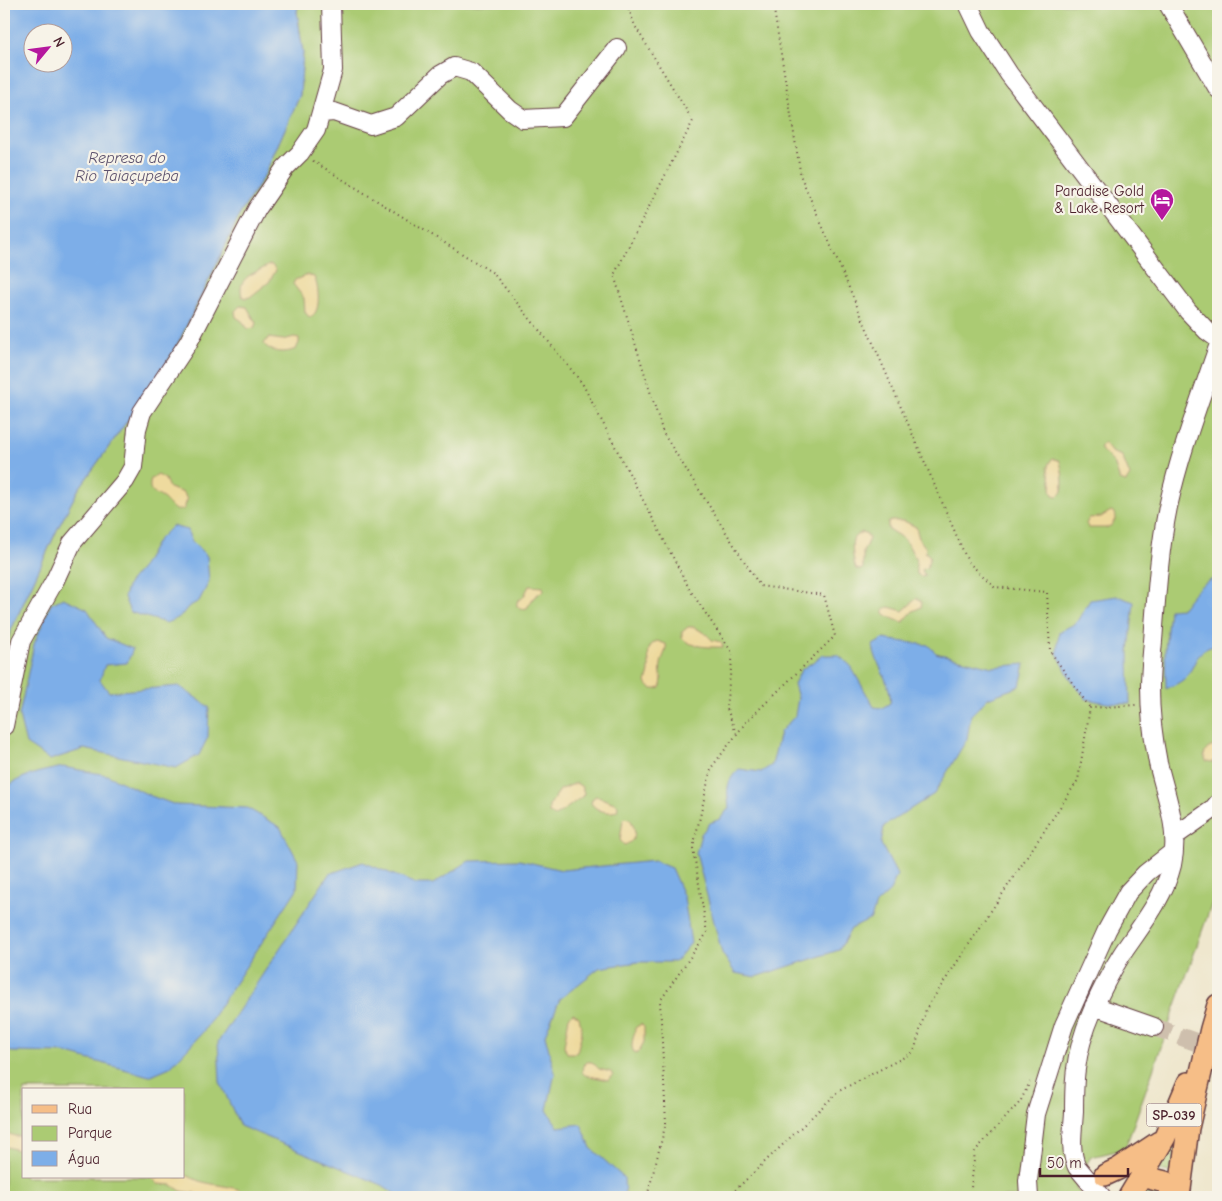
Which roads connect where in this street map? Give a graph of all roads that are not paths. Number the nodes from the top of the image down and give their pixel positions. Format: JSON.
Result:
{"nodes":[{"id":1,"x":331,"y":4,"type":"edge"},
{"id":2,"x":968,"y":4,"type":"edge"},
{"id":3,"x":1170,"y":5,"type":"edge"},
{"id":4,"x":617,"y":48,"type":"dead end"},
{"id":5,"x":1218,"y":89,"type":"edge"},
{"id":6,"x":322,"y":113,"type":"junction"},
{"id":7,"x":1218,"y":339,"type":"edge"},
{"id":8,"x":1218,"y":347,"type":"edge"},
{"id":9,"x":4,"y":726,"type":"edge"},
{"id":10,"x":1218,"y":803,"type":"edge"},
{"id":11,"x":1175,"y":844,"type":"junction"},
{"id":12,"x":1218,"y":1005,"type":"edge"},
{"id":13,"x":1094,"y":1006,"type":"junction"},
{"id":14,"x":1154,"y":1027,"type":"tunnel mouth"},
{"id":15,"x":1211,"y":1029,"type":"junction"},
{"id":16,"x":1165,"y":1137,"type":"junction"},
{"id":17,"x":1141,"y":1176,"type":"junction"},
{"id":18,"x":1097,"y":1177,"type":"junction"},
{"id":19,"x":1029,"y":1197,"type":"edge"},
{"id":20,"x":1102,"y":1197,"type":"edge"},
{"id":21,"x":1129,"y":1197,"type":"edge"},
{"id":22,"x":1178,"y":1197,"type":"edge"}],
"edges":[{"from":1,"to":6,"type":"street"},
{"from":2,"to":7,"type":"street"},
{"from":3,"to":5,"type":"street"},
{"from":4,"to":6,"type":"street"},
{"from":6,"to":9,"type":"street"},
{"from":8,"to":11,"type":"street"},
{"from":10,"to":11,"type":"street"},
{"from":11,"to":13,"type":"street"},
{"from":11,"to":19,"type":"street"},
{"from":12,"to":15,"type":"main road","number":"SP-039"},
{"from":13,"to":14,"type":"street"},
{"from":13,"to":18,"type":"street"},
{"from":15,"to":16,"type":"main road","number":"SP-039"},
{"from":15,"to":22,"type":"main road","number":"SP-039"},
{"from":16,"to":17,"type":"main road","number":"SP-039"},
{"from":16,"to":18,"type":"main road"},
{"from":17,"to":18,"type":"street"},
{"from":17,"to":21,"type":"main road","number":"SP-039"},
{"from":17,"to":22,"type":"main road"},
{"from":18,"to":20,"type":"street"}]}
